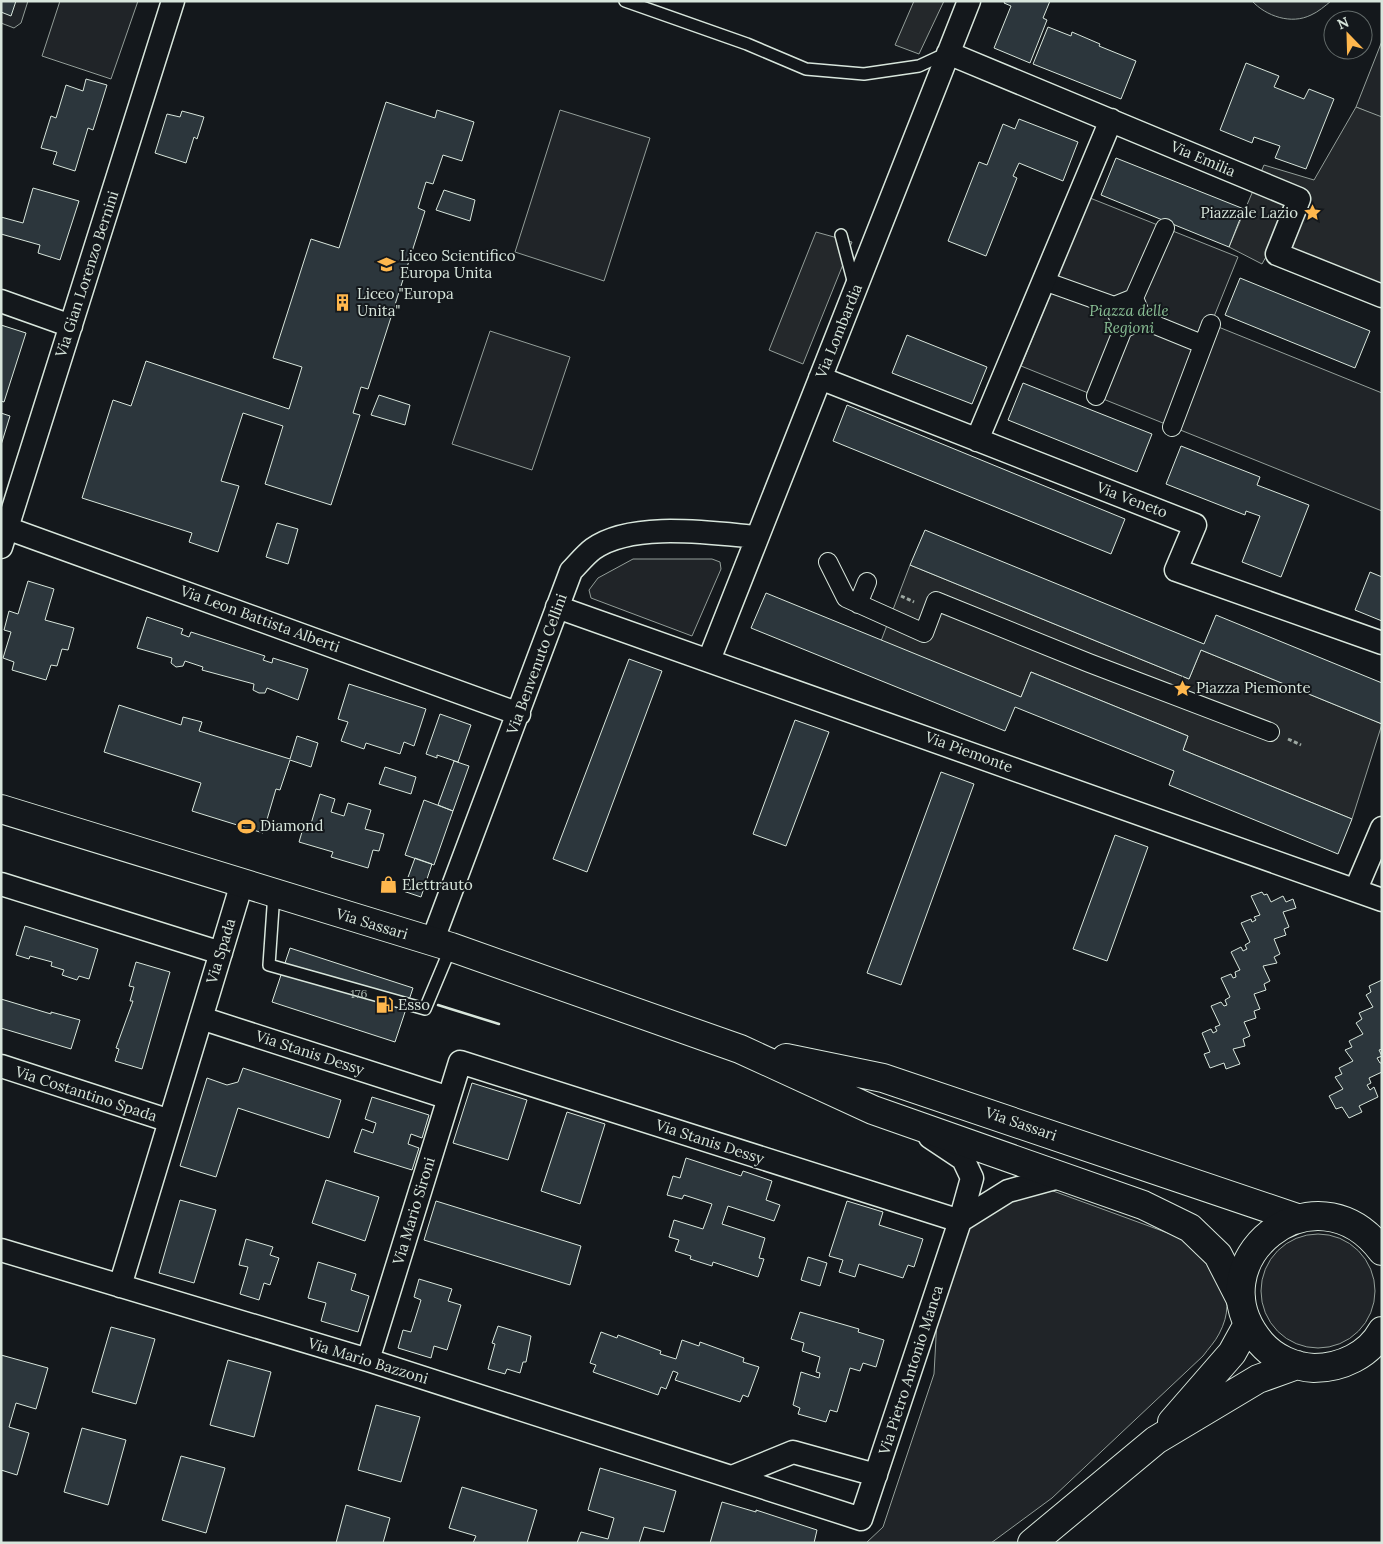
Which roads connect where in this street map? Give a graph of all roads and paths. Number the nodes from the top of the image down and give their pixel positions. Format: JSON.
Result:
{"nodes":[{"id":1,"x":173,"y":1,"type":"edge"},
{"id":2,"x":625,"y":1,"type":"edge"},
{"id":3,"x":969,"y":1,"type":"edge"},
{"id":4,"x":948,"y":53,"type":"junction"},
{"id":5,"x":1111,"y":120,"type":"junction"},
{"id":6,"x":1165,"y":228,"type":"dead end"},
{"id":7,"x":841,"y":235,"type":"dead end"},
{"id":8,"x":1044,"y":281,"type":"junction"},
{"id":9,"x":856,"y":288,"type":"junction"},
{"id":10,"x":1382,"y":296,"type":"edge"},
{"id":11,"x":1134,"y":298,"type":"junction"},
{"id":12,"x":1,"y":301,"type":"edge"},
{"id":13,"x":1114,"y":306,"type":"junction"},
{"id":14,"x":1144,"y":320,"type":"junction"},
{"id":15,"x":1211,"y":324,"type":"dead end"},
{"id":16,"x":71,"y":326,"type":"junction"},
{"id":17,"x":1123,"y":329,"type":"junction"},
{"id":18,"x":1202,"y":344,"type":"junction"},
{"id":19,"x":820,"y":378,"type":"junction"},
{"id":20,"x":1096,"y":396,"type":"dead end"},
{"id":21,"x":1172,"y":427,"type":"dead end"},
{"id":22,"x":977,"y":440,"type":"junction"},
{"id":23,"x":3,"y":533,"type":"edge"},
{"id":24,"x":757,"y":537,"type":"junction"},
{"id":25,"x":828,"y":562,"type":"dead end"},
{"id":26,"x":867,"y":582,"type":"dead end"},
{"id":27,"x":858,"y":604,"type":"junction"},
{"id":28,"x":556,"y":606,"type":"junction"},
{"id":29,"x":1382,"y":642,"type":"edge"},
{"id":30,"x":709,"y":660,"type":"junction"},
{"id":31,"x":519,"y":714,"type":"junction"},
{"id":32,"x":1270,"y":732,"type":"dead end"},
{"id":33,"x":1,"y":809,"type":"edge"},
{"id":34,"x":1382,"y":828,"type":"edge"},
{"id":35,"x":242,"y":883,"type":"junction"},
{"id":36,"x":1,"y":884,"type":"edge"},
{"id":37,"x":1356,"y":889,"type":"junction"},
{"id":38,"x":274,"y":893,"type":"junction"},
{"id":39,"x":1382,"y":900,"type":"edge"},
{"id":40,"x":441,"y":945,"type":"junction"},
{"id":41,"x":221,"y":953,"type":"junction"},
{"id":42,"x":201,"y":1018,"type":"junction"},
{"id":43,"x":740,"y":1049,"type":"junction"},
{"id":44,"x":460,"y":1062,"type":"joint"},
{"id":45,"x":1,"y":1066,"type":"edge"},
{"id":46,"x":449,"y":1098,"type":"junction"},
{"id":47,"x":170,"y":1121,"type":"junction"},
{"id":48,"x":904,"y":1121,"type":"junction"},
{"id":49,"x":1063,"y":1176,"type":"junction"},
{"id":50,"x":1297,"y":1218,"type":"junction"},
{"id":51,"x":960,"y":1221,"type":"junction"},
{"id":52,"x":1379,"y":1244,"type":"edge"},
{"id":53,"x":1,"y":1250,"type":"edge"},
{"id":54,"x":120,"y":1286,"type":"junction"},
{"id":55,"x":1244,"y":1312,"type":"junction"},
{"id":56,"x":1382,"y":1331,"type":"edge"},
{"id":57,"x":1370,"y":1352,"type":"edge"},
{"id":58,"x":368,"y":1360,"type":"junction"},
{"id":59,"x":1297,"y":1365,"type":"junction"},
{"id":60,"x":1156,"y":1440,"type":"junction"},
{"id":61,"x":876,"y":1475,"type":"junction"},
{"id":62,"x":732,"y":1477,"type":"junction"},
{"id":63,"x":861,"y":1519,"type":"joint"},
{"id":64,"x":1032,"y":1543,"type":"edge"}],
"edges":[{"from":1,"to":16,"type":"street","name":"Via Gian Lorenzo Bernini"},
{"from":2,"to":4,"type":"lane"},
{"from":3,"to":4,"type":"street","name":"Via Lombardia"},
{"from":4,"to":5,"type":"street","name":"Via Emilia"},
{"from":4,"to":9,"type":"street","name":"Via Lombardia"},
{"from":5,"to":8,"type":"street"},
{"from":5,"to":10,"type":"street","name":"Via Emilia"},
{"from":6,"to":11,"type":"street"},
{"from":7,"to":9,"type":"lane"},
{"from":8,"to":13,"type":"street"},
{"from":8,"to":22,"type":"street"},
{"from":9,"to":19,"type":"street","name":"Via Lombardia"},
{"from":11,"to":13,"type":"street"},
{"from":11,"to":14,"type":"street"},
{"from":12,"to":16,"type":"street"},
{"from":13,"to":17,"type":"street"},
{"from":14,"to":17,"type":"street"},
{"from":14,"to":18,"type":"street"},
{"from":15,"to":18,"type":"street"},
{"from":16,"to":23,"type":"street","name":"Via Gian Lorenzo Bernini"},
{"from":17,"to":20,"type":"street"},
{"from":18,"to":21,"type":"street"},
{"from":19,"to":22,"type":"street","name":"Via Veneto"},
{"from":19,"to":24,"type":"street","name":"Via Lombardia"},
{"from":22,"to":29,"type":"street","name":"Via Veneto"},
{"from":23,"to":31,"type":"street","name":"Via Leon Battista Alberti"},
{"from":24,"to":28,"type":"street","name":"Via Benvenuto Cellini"},
{"from":24,"to":30,"type":"street","name":"Via Lombardia"},
{"from":25,"to":27,"type":"street"},
{"from":26,"to":27,"type":"street"},
{"from":27,"to":32,"type":"street"},
{"from":28,"to":30,"type":"street","name":"Via Piemonte"},
{"from":28,"to":31,"type":"street","name":"Via Benvenuto Cellini"},
{"from":30,"to":37,"type":"street","name":"Via Piemonte"},
{"from":31,"to":40,"type":"street","name":"Via Benvenuto Cellini"},
{"from":33,"to":35,"type":"street","name":"Via Sassari"},
{"from":34,"to":37,"type":"street"},
{"from":35,"to":38,"type":"street","name":"Via Sassari"},
{"from":35,"to":41,"type":"street","name":"Via Spada"},
{"from":36,"to":41,"type":"street"},
{"from":37,"to":39,"type":"street","name":"Via Piemonte"},
{"from":38,"to":40,"type":"street","name":"Via Sassari"},
{"from":38,"to":40,"type":"lane"},
{"from":40,"to":43,"type":"street","name":"Via Sassari"},
{"from":41,"to":42,"type":"street","name":"Via Spada"},
{"from":42,"to":46,"type":"street","name":"Via Stanis Dessy"},
{"from":42,"to":47,"type":"street","name":"Via Costantino Spada"},
{"from":43,"to":48,"type":"street","name":"Via Sassari"},
{"from":43,"to":50,"type":"street","name":"Via Sassari"},
{"from":44,"to":46,"type":"street","name":"Via Mario Sironi"},
{"from":44,"to":51,"type":"street","name":"Via Stanis Dessy"},
{"from":45,"to":47,"type":"street","name":"Via Costantino Spada"},
{"from":46,"to":58,"type":"street","name":"Via Mario Sironi"},
{"from":47,"to":54,"type":"street","name":"Via Costantino Spada"},
{"from":48,"to":49,"type":"street","name":"Via Sassari"},
{"from":48,"to":51,"type":"street","name":"Via Pietro Antonio Manca"},
{"from":49,"to":51,"type":"street"},
{"from":49,"to":55,"type":"street","name":"Via Sassari"},
{"from":50,"to":52,"type":"street"},
{"from":50,"to":55,"type":"street"},
{"from":51,"to":61,"type":"street","name":"Via Pietro Antonio Manca"},
{"from":53,"to":54,"type":"street","name":"Via Mario Bazzoni"},
{"from":54,"to":58,"type":"street","name":"Via Mario Bazzoni"},
{"from":55,"to":59,"type":"street","name":"Via Sassari"},
{"from":55,"to":60,"type":"street"},
{"from":56,"to":57,"type":"street"},
{"from":57,"to":59,"type":"street"},
{"from":58,"to":62,"type":"street","name":"Via Mario Bazzoni"},
{"from":59,"to":60,"type":"street"},
{"from":60,"to":64,"type":"street"},
{"from":61,"to":62,"type":"street"},
{"from":61,"to":63,"type":"street","name":"Via Pietro Antonio Manca"},
{"from":62,"to":63,"type":"street","name":"Via Mario Bazzoni"}]}
